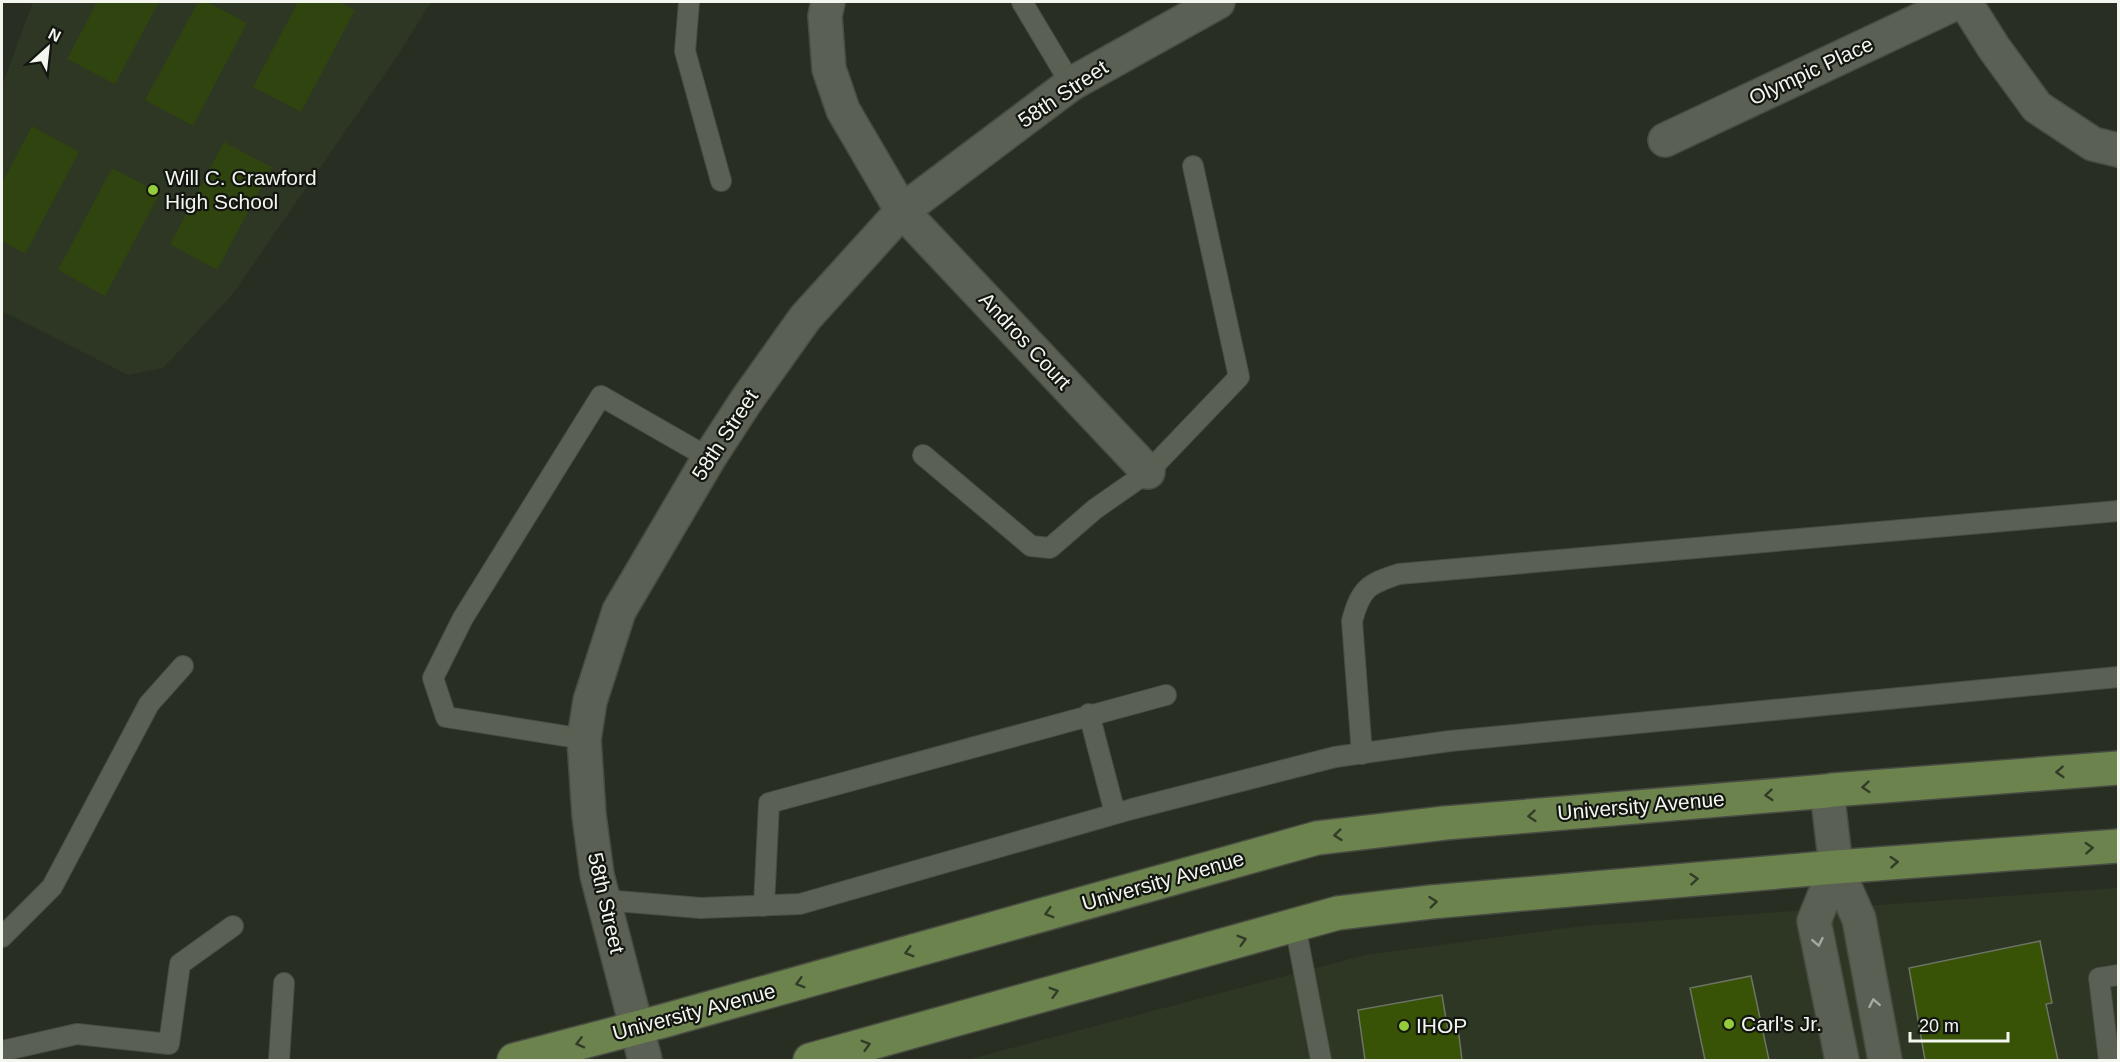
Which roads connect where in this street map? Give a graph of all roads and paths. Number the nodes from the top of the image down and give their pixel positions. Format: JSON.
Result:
{"nodes":[{"id":1,"x":688,"y":2,"type":"edge"},
{"id":2,"x":828,"y":2,"type":"edge"},
{"id":3,"x":1022,"y":2,"type":"edge"},
{"id":4,"x":1218,"y":2,"type":"edge"},
{"id":5,"x":1958,"y":2,"type":"edge"},
{"id":6,"x":1965,"y":2,"type":"edge"},
{"id":7,"x":1071,"y":84,"type":"junction"},
{"id":8,"x":1665,"y":140,"type":"dead end"},
{"id":9,"x":2118,"y":150,"type":"edge"},
{"id":10,"x":1193,"y":166,"type":"dead end"},
{"id":11,"x":721,"y":181,"type":"dead end"},
{"id":12,"x":902,"y":211,"type":"junction"},
{"id":13,"x":923,"y":455,"type":"dead end"},
{"id":14,"x":709,"y":458,"type":"junction"},
{"id":15,"x":1148,"y":472,"type":"junction"},
{"id":16,"x":2118,"y":511,"type":"edge"},
{"id":17,"x":183,"y":666,"type":"dead end"},
{"id":18,"x":2118,"y":677,"type":"edge"},
{"id":19,"x":1166,"y":695,"type":"dead end"},
{"id":20,"x":1089,"y":714,"type":"junction"},
{"id":21,"x":584,"y":739,"type":"junction"},
{"id":22,"x":1362,"y":754,"type":"junction"},
{"id":23,"x":2118,"y":768,"type":"edge"},
{"id":24,"x":1829,"y":790,"type":"junction"},
{"id":25,"x":1115,"y":813,"type":"junction"},
{"id":26,"x":2118,"y":846,"type":"edge"},
{"id":27,"x":1836,"y":867,"type":"junction"},
{"id":28,"x":604,"y":900,"type":"junction"},
{"id":29,"x":764,"y":906,"type":"junction"},
{"id":30,"x":1295,"y":925,"type":"junction"},
{"id":31,"x":233,"y":926,"type":"dead end"},
{"id":32,"x":2,"y":937,"type":"edge"},
{"id":33,"x":2118,"y":975,"type":"edge"},
{"id":34,"x":284,"y":983,"type":"dead end"},
{"id":35,"x":637,"y":1028,"type":"junction"},
{"id":36,"x":2,"y":1051,"type":"edge"},
{"id":37,"x":168,"y":1052,"type":"edge"},
{"id":38,"x":279,"y":1060,"type":"edge"},
{"id":39,"x":514,"y":1060,"type":"edge"},
{"id":40,"x":645,"y":1060,"type":"edge"},
{"id":41,"x":810,"y":1060,"type":"edge"},
{"id":42,"x":1321,"y":1060,"type":"edge"},
{"id":43,"x":1842,"y":1060,"type":"edge"},
{"id":44,"x":1885,"y":1060,"type":"edge"},
{"id":45,"x":2109,"y":1060,"type":"edge"}],
"edges":[{"from":1,"to":11,"type":"lane"},
{"from":2,"to":12,"type":"street","name":"Andros Court"},
{"from":3,"to":7,"type":"lane"},
{"from":4,"to":7,"type":"street","name":"58th Street"},
{"from":5,"to":8,"type":"street","name":"Olympic Place"},
{"from":6,"to":9,"type":"street"},
{"from":7,"to":12,"type":"street","name":"58th Street"},
{"from":10,"to":15,"type":"lane"},
{"from":12,"to":14,"type":"street","name":"58th Street"},
{"from":12,"to":15,"type":"street","name":"Andros Court"},
{"from":13,"to":15,"type":"lane"},
{"from":14,"to":21,"type":"street","name":"58th Street"},
{"from":14,"to":21,"type":"lane"},
{"from":16,"to":22,"type":"lane"},
{"from":17,"to":32,"type":"lane"},
{"from":18,"to":22,"type":"lane"},
{"from":19,"to":20,"type":"lane"},
{"from":20,"to":25,"type":"lane"},
{"from":20,"to":29,"type":"lane"},
{"from":21,"to":28,"type":"street","name":"58th Street"},
{"from":22,"to":25,"type":"lane"},
{"from":23,"to":24,"type":"main road","name":"University Avenue","one_way":true},
{"from":24,"to":27,"type":"street"},
{"from":24,"to":35,"type":"main road","name":"University Avenue","one_way":true},
{"from":25,"to":29,"type":"lane"},
{"from":27,"to":26,"type":"main road","one_way":true},
{"from":30,"to":27,"type":"main road","one_way":true},
{"from":27,"to":43,"type":"street","one_way":true},
{"from":44,"to":27,"type":"street","one_way":true},
{"from":28,"to":29,"type":"lane"},
{"from":28,"to":35,"type":"street","name":"58th Street"},
{"from":41,"to":30,"type":"main road","one_way":true},
{"from":30,"to":42,"type":"lane"},
{"from":31,"to":37,"type":"lane"},
{"from":33,"to":45,"type":"lane"},
{"from":34,"to":38,"type":"lane"},
{"from":35,"to":39,"type":"main road","name":"University Avenue","one_way":true},
{"from":35,"to":40,"type":"street","name":"58th Street"},
{"from":36,"to":37,"type":"lane"}]}
